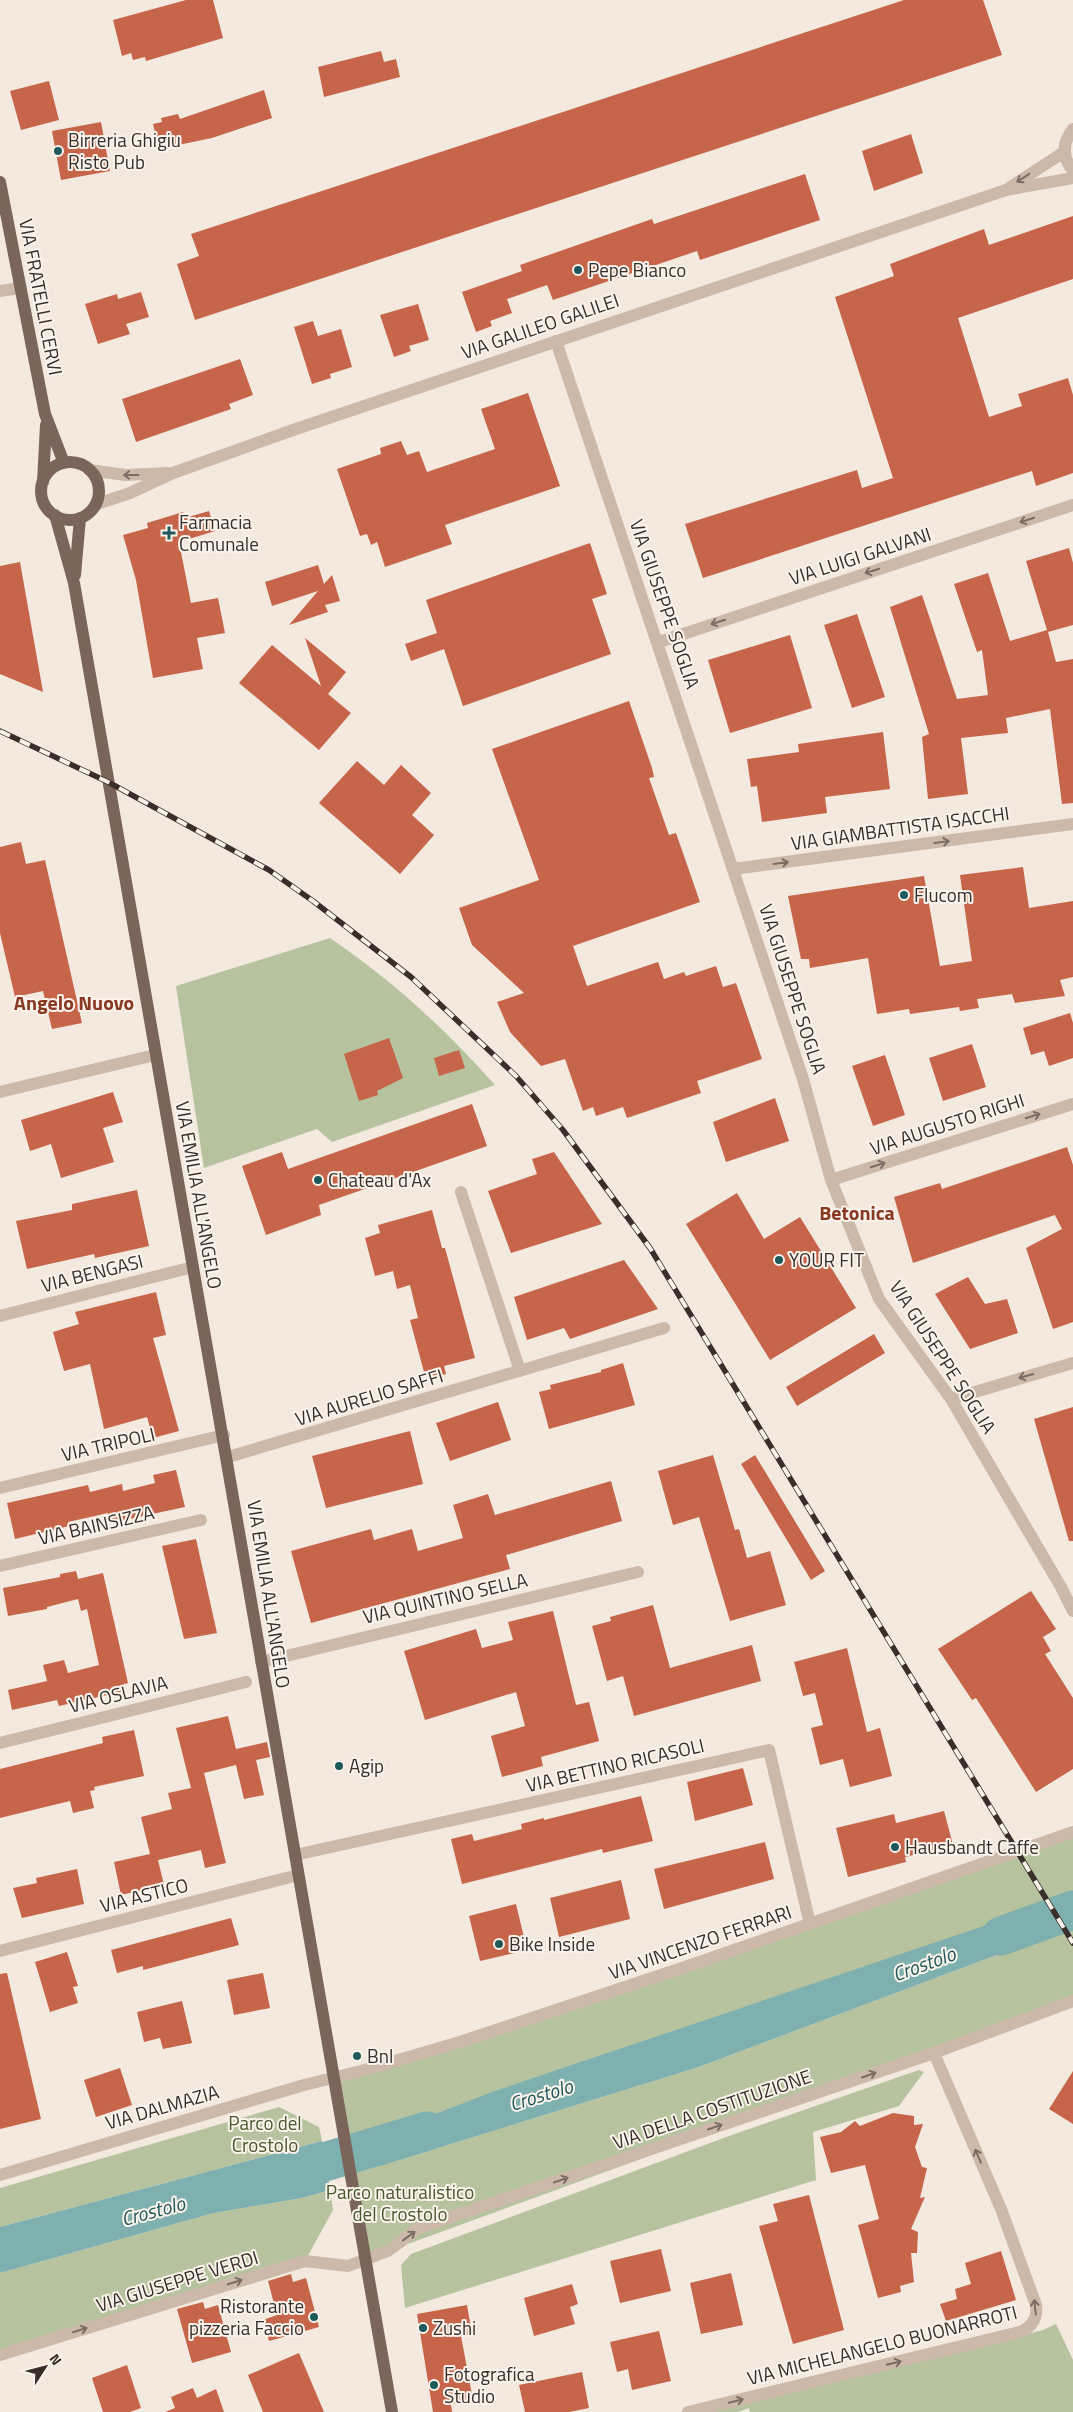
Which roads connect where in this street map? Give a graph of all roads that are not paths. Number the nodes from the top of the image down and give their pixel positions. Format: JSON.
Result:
{"nodes":[{"id":1,"x":1073,"y":129,"type":"edge"},
{"id":2,"x":1064,"y":152,"type":"junction"},
{"id":3,"x":1073,"y":171,"type":"edge"},
{"id":4,"x":1073,"y":178,"type":"edge"},
{"id":5,"x":0,"y":182,"type":"edge"},
{"id":6,"x":1006,"y":190,"type":"junction"},
{"id":7,"x":20,"y":288,"type":"junction"},
{"id":8,"x":0,"y":291,"type":"edge"},
{"id":9,"x":556,"y":340,"type":"junction"},
{"id":10,"x":46,"y":420,"type":"junction"},
{"id":11,"x":64,"y":463,"type":"junction"},
{"id":12,"x":89,"y":470,"type":"junction"},
{"id":13,"x":173,"y":473,"type":"junction"},
{"id":14,"x":43,"y":483,"type":"junction"},
{"id":15,"x":96,"y":504,"type":"junction"},
{"id":16,"x":1073,"y":505,"type":"edge"},
{"id":17,"x":55,"y":515,"type":"junction"},
{"id":18,"x":80,"y":518,"type":"junction"},
{"id":19,"x":74,"y":583,"type":"junction"},
{"id":20,"x":659,"y":642,"type":"junction"},
{"id":21,"x":1073,"y":824,"type":"edge"},
{"id":22,"x":733,"y":869,"type":"junction"},
{"id":23,"x":155,"y":1055,"type":"junction"},
{"id":24,"x":0,"y":1092,"type":"edge"},
{"id":25,"x":1073,"y":1104,"type":"edge"},
{"id":26,"x":831,"y":1180,"type":"junction"},
{"id":27,"x":461,"y":1192,"type":"dead end"},
{"id":28,"x":194,"y":1267,"type":"junction"},
{"id":29,"x":0,"y":1316,"type":"edge"},
{"id":30,"x":664,"y":1328,"type":"dead end"},
{"id":31,"x":1073,"y":1363,"type":"edge"},
{"id":32,"x":520,"y":1371,"type":"junction"},
{"id":33,"x":951,"y":1399,"type":"junction"},
{"id":34,"x":224,"y":1436,"type":"junction"},
{"id":35,"x":228,"y":1457,"type":"junction"},
{"id":36,"x":0,"y":1488,"type":"edge"},
{"id":37,"x":201,"y":1520,"type":"dead end"},
{"id":38,"x":0,"y":1566,"type":"edge"},
{"id":39,"x":638,"y":1572,"type":"dead end"},
{"id":40,"x":1073,"y":1611,"type":"edge"},
{"id":41,"x":261,"y":1662,"type":"junction"},
{"id":42,"x":246,"y":1682,"type":"dead end"},
{"id":43,"x":0,"y":1743,"type":"edge"},
{"id":44,"x":1073,"y":1832,"type":"edge"},
{"id":45,"x":295,"y":1855,"type":"junction"},
{"id":46,"x":298,"y":1875,"type":"junction"},
{"id":47,"x":810,"y":1924,"type":"junction"},
{"id":48,"x":0,"y":1952,"type":"edge"},
{"id":49,"x":1073,"y":2001,"type":"edge"},
{"id":50,"x":934,"y":2053,"type":"junction"},
{"id":51,"x":336,"y":2078,"type":"junction"},
{"id":52,"x":0,"y":2175,"type":"edge"},
{"id":53,"x":367,"y":2259,"type":"junction"},
{"id":54,"x":0,"y":2355,"type":"edge"},
{"id":55,"x":392,"y":2412,"type":"edge"},
{"id":56,"x":688,"y":2412,"type":"edge"}],
"edges":[{"from":1,"to":2,"type":"street"},
{"from":2,"to":3,"type":"street"},
{"from":2,"to":6,"type":"street","name":"VIA GALILEO GALILEI","one_way":true},
{"from":4,"to":6,"type":"street","name":"VIA GALILEO GALILEI"},
{"from":5,"to":7,"type":"main road","name":"VIA FRATELLI CERVI"},
{"from":6,"to":9,"type":"street","name":"VIA GALILEO GALILEI"},
{"from":7,"to":8,"type":"street"},
{"from":7,"to":10,"type":"main road","name":"VIA FRATELLI CERVI"},
{"from":9,"to":13,"type":"street","name":"VIA GALILEO GALILEI"},
{"from":9,"to":20,"type":"street","name":"VIA GIUSEPPE SOGLIA"},
{"from":10,"to":11,"type":"main road","name":"VIA FRATELLI CERVI"},
{"from":10,"to":14,"type":"main road","name":"VIA FRATELLI CERVI"},
{"from":11,"to":12,"type":"main road"},
{"from":11,"to":14,"type":"main road"},
{"from":13,"to":12,"type":"street","name":"VIA GALILEO GALILEI","one_way":true},
{"from":12,"to":15,"type":"main road"},
{"from":13,"to":15,"type":"street","name":"VIA GALILEO GALILEI"},
{"from":14,"to":17,"type":"main road"},
{"from":15,"to":18,"type":"main road"},
{"from":16,"to":20,"type":"street","name":"VIA LUIGI GALVANI","one_way":true},
{"from":17,"to":18,"type":"main road"},
{"from":17,"to":19,"type":"main road"},
{"from":18,"to":19,"type":"main road"},
{"from":19,"to":23,"type":"main road","name":"VIA EMILIA ALL'ANGELO"},
{"from":20,"to":22,"type":"street","name":"VIA GIUSEPPE SOGLIA"},
{"from":22,"to":21,"type":"street","name":"VIA GIAMBATTISTA ISACCHI","one_way":true},
{"from":22,"to":26,"type":"street","name":"VIA GIUSEPPE SOGLIA"},
{"from":23,"to":24,"type":"street"},
{"from":23,"to":28,"type":"main road","name":"VIA EMILIA ALL'ANGELO"},
{"from":26,"to":25,"type":"street","name":"VIA AUGUSTO RIGHI","one_way":true},
{"from":26,"to":33,"type":"street","name":"VIA GIUSEPPE SOGLIA"},
{"from":27,"to":32,"type":"street"},
{"from":28,"to":29,"type":"street","name":"VIA BENGASI"},
{"from":28,"to":34,"type":"main road","name":"VIA EMILIA ALL'ANGELO"},
{"from":30,"to":32,"type":"street","name":"VIA AURELIO SAFFI"},
{"from":31,"to":33,"type":"street","one_way":true},
{"from":32,"to":35,"type":"street","name":"VIA AURELIO SAFFI"},
{"from":33,"to":40,"type":"street","name":"VIA GIUSEPPE SOGLIA"},
{"from":34,"to":35,"type":"main road","name":"VIA EMILIA ALL'ANGELO"},
{"from":34,"to":36,"type":"street","name":"VIA TRIPOLI"},
{"from":35,"to":41,"type":"main road","name":"VIA EMILIA ALL'ANGELO"},
{"from":37,"to":38,"type":"street","name":"VIA BAINSIZZA"},
{"from":39,"to":41,"type":"street","name":"VIA QUINTINO SELLA"},
{"from":41,"to":45,"type":"main road","name":"VIA EMILIA ALL'ANGELO"},
{"from":42,"to":43,"type":"street","name":"VIA OSLAVIA"},
{"from":44,"to":47,"type":"street","name":"VIA VINCENZO FERRARI"},
{"from":45,"to":46,"type":"main road","name":"VIA EMILIA ALL'ANGELO"},
{"from":45,"to":47,"type":"street","name":"VIA BETTINO RICASOLI"},
{"from":46,"to":48,"type":"street","name":"VIA ASTICO"},
{"from":46,"to":51,"type":"main road","name":"VIA EMILIA ALL'ANGELO"},
{"from":47,"to":51,"type":"street","name":"VIA VINCENZO FERRARI"},
{"from":49,"to":50,"type":"street","name":"VIA DELLA COSTITUZIONE"},
{"from":53,"to":50,"type":"street","name":"VIA DELLA COSTITUZIONE","one_way":true},
{"from":56,"to":50,"type":"street","name":"VIA MICHELANGELO BUONARROTI","one_way":true},
{"from":51,"to":52,"type":"street","name":"VIA DALMAZIA"},
{"from":51,"to":53,"type":"main road","name":"VIA EMILIA ALL'ANGELO"},
{"from":54,"to":53,"type":"street","name":"VIA GIUSEPPE VERDI","one_way":true},
{"from":53,"to":55,"type":"main road","name":"VIA EMILIA ALL'ANGELO"}]}
